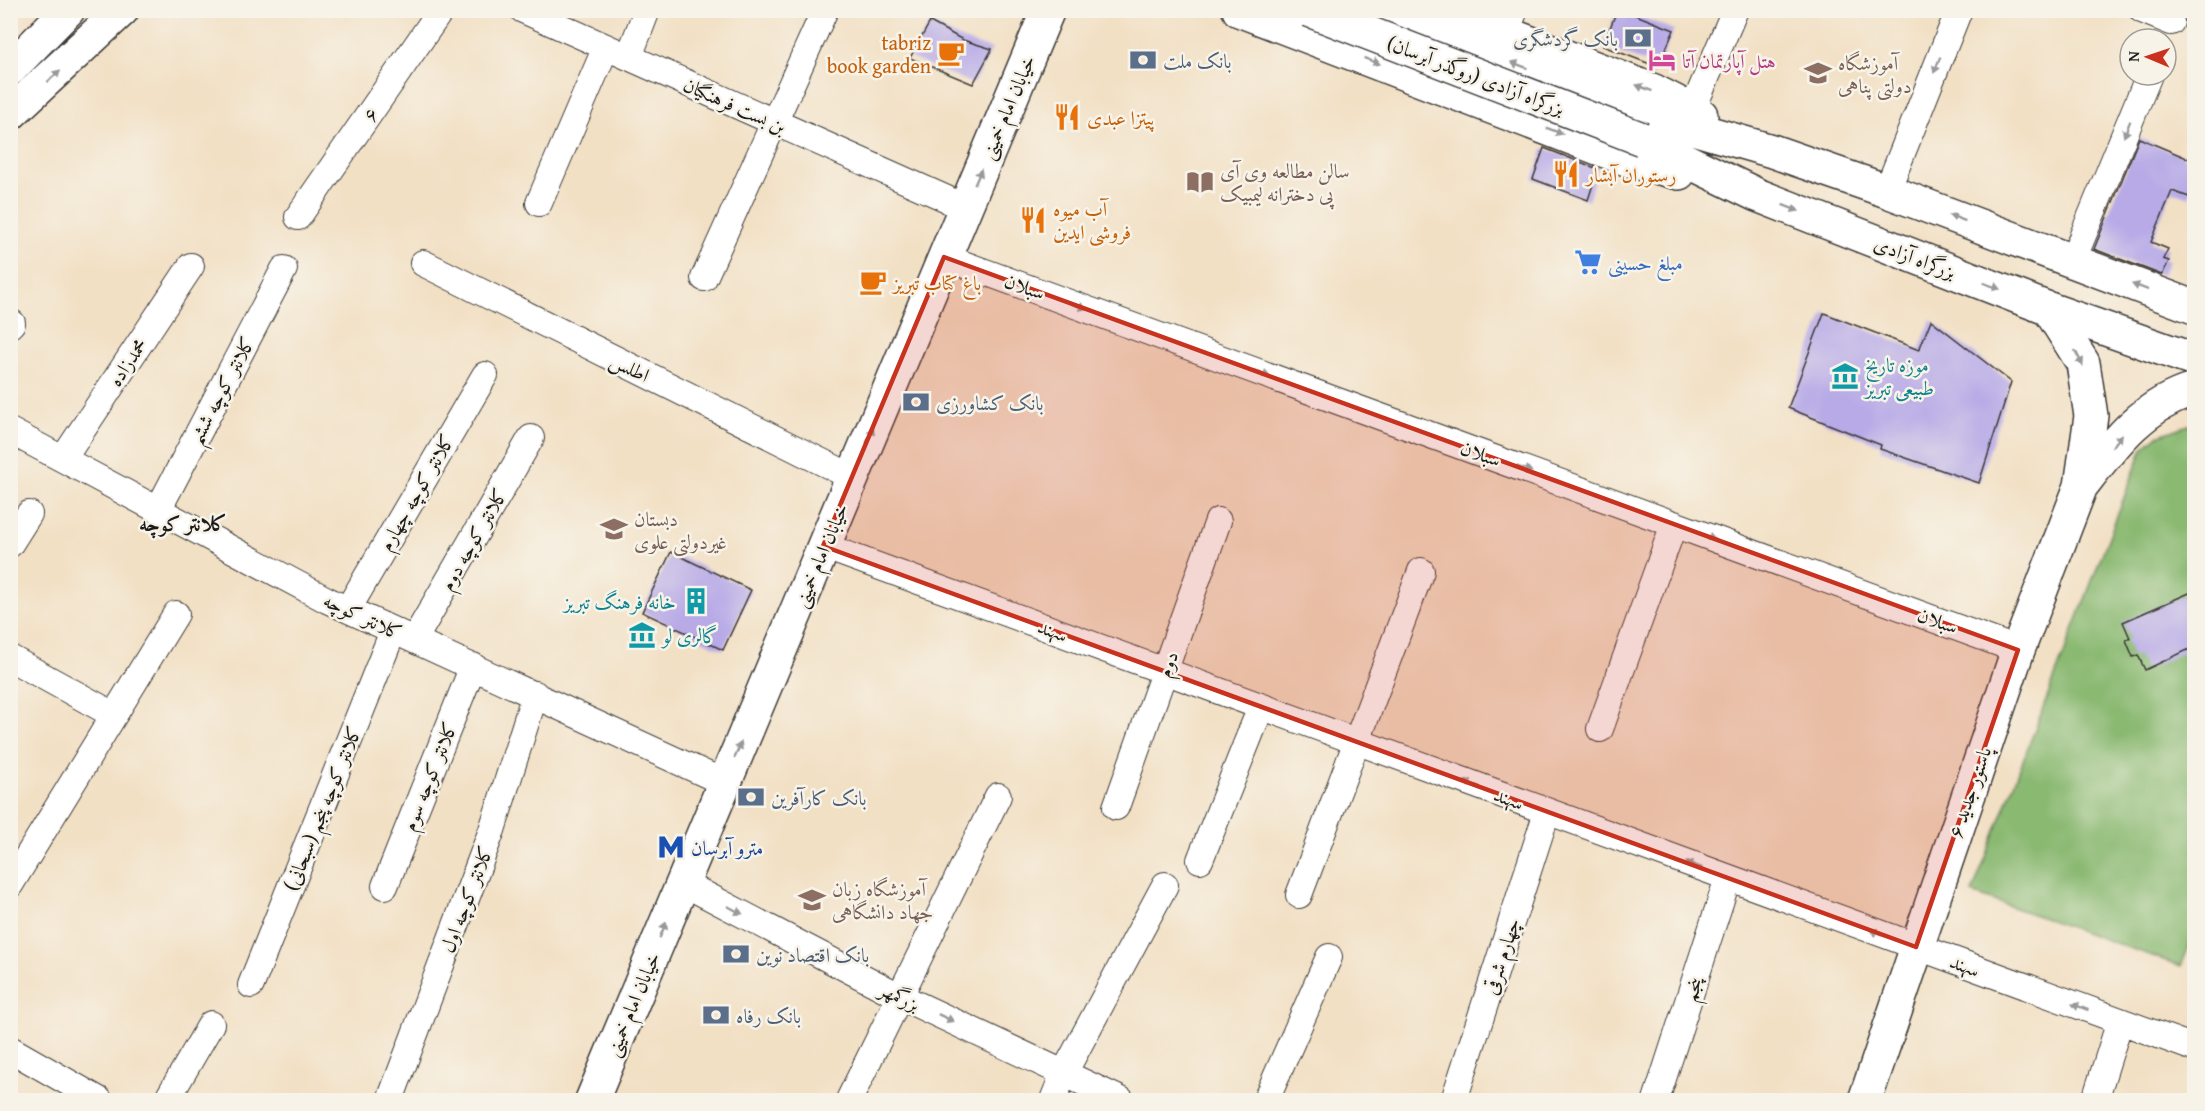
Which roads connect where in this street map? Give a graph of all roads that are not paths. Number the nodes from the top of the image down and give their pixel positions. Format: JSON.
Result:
{"nodes":[{"id":1,"x":68,"y":10,"type":"edge"},
{"id":2,"x":122,"y":10,"type":"edge"},
{"id":3,"x":441,"y":10,"type":"edge"},
{"id":4,"x":524,"y":10,"type":"edge"},
{"id":5,"x":647,"y":10,"type":"edge"},
{"id":6,"x":1048,"y":10,"type":"edge"},
{"id":7,"x":1239,"y":10,"type":"edge"},
{"id":8,"x":1310,"y":10,"type":"edge"},
{"id":9,"x":1317,"y":10,"type":"edge"},
{"id":10,"x":1377,"y":10,"type":"edge"},
{"id":11,"x":1446,"y":10,"type":"edge"},
{"id":12,"x":1735,"y":10,"type":"edge"},
{"id":13,"x":1959,"y":10,"type":"edge"},
{"id":14,"x":2142,"y":10,"type":"edge"},
{"id":15,"x":824,"y":12,"type":"dead end"},
{"id":16,"x":1510,"y":22,"type":"edge"},
{"id":17,"x":2170,"y":24,"type":"edge"},
{"id":18,"x":1328,"y":45,"type":"junction"},
{"id":19,"x":618,"y":52,"type":"junction"},
{"id":20,"x":10,"y":69,"type":"edge"},
{"id":21,"x":2144,"y":87,"type":"edge"},
{"id":22,"x":1692,"y":111,"type":"junction"},
{"id":23,"x":10,"y":114,"type":"edge"},
{"id":24,"x":774,"y":122,"type":"junction"},
{"id":25,"x":1647,"y":128,"type":"junction"},
{"id":26,"x":1772,"y":151,"type":"junction"},
{"id":27,"x":1887,"y":191,"type":"junction"},
{"id":28,"x":1757,"y":195,"type":"junction"},
{"id":29,"x":539,"y":203,"type":"dead end"},
{"id":30,"x":955,"y":205,"type":"junction"},
{"id":31,"x":298,"y":217,"type":"dead end"},
{"id":32,"x":944,"y":257,"type":"junction"},
{"id":33,"x":2072,"y":262,"type":"junction"},
{"id":34,"x":423,"y":263,"type":"dead end"},
{"id":35,"x":191,"y":266,"type":"dead end"},
{"id":36,"x":284,"y":269,"type":"dead end"},
{"id":37,"x":704,"y":278,"type":"dead end"},
{"id":38,"x":2194,"y":307,"type":"edge"},
{"id":39,"x":2049,"y":309,"type":"junction"},
{"id":40,"x":2194,"y":360,"type":"edge"},
{"id":41,"x":485,"y":375,"type":"dead end"},
{"id":42,"x":2194,"y":390,"type":"edge"},
{"id":43,"x":10,"y":431,"type":"edge"},
{"id":44,"x":531,"y":438,"type":"dead end"},
{"id":45,"x":63,"y":459,"type":"junction"},
{"id":46,"x":844,"y":475,"type":"junction"},
{"id":47,"x":2080,"y":486,"type":"junction"},
{"id":48,"x":159,"y":510,"type":"junction"},
{"id":49,"x":29,"y":514,"type":"dead end"},
{"id":50,"x":1218,"y":521,"type":"dead end"},
{"id":51,"x":1674,"y":524,"type":"junction"},
{"id":52,"x":10,"y":544,"type":"edge"},
{"id":53,"x":824,"y":546,"type":"junction"},
{"id":54,"x":1421,"y":571,"type":"dead end"},
{"id":55,"x":348,"y":609,"type":"junction"},
{"id":56,"x":176,"y":614,"type":"dead end"},
{"id":57,"x":404,"y":636,"type":"junction"},
{"id":58,"x":2018,"y":650,"type":"junction"},
{"id":59,"x":10,"y":658,"type":"edge"},
{"id":60,"x":473,"y":666,"type":"junction"},
{"id":61,"x":1165,"y":671,"type":"junction"},
{"id":62,"x":534,"y":694,"type":"junction"},
{"id":63,"x":1261,"y":707,"type":"junction"},
{"id":64,"x":114,"y":715,"type":"junction"},
{"id":65,"x":1600,"y":729,"type":"dead end"},
{"id":66,"x":1357,"y":742,"type":"junction"},
{"id":67,"x":725,"y":783,"type":"junction"},
{"id":68,"x":998,"y":796,"type":"dead end"},
{"id":69,"x":1116,"y":807,"type":"dead end"},
{"id":70,"x":1547,"y":812,"type":"junction"},
{"id":71,"x":1200,"y":860,"type":"dead end"},
{"id":72,"x":1728,"y":878,"type":"junction"},
{"id":73,"x":683,"y":883,"type":"junction"},
{"id":74,"x":10,"y":885,"type":"edge"},
{"id":75,"x":1165,"y":885,"type":"dead end"},
{"id":76,"x":385,"y":886,"type":"dead end"},
{"id":77,"x":1299,"y":895,"type":"dead end"},
{"id":78,"x":1916,"y":947,"type":"junction"},
{"id":79,"x":1329,"y":957,"type":"dead end"},
{"id":80,"x":250,"y":985,"type":"dead end"},
{"id":81,"x":899,"y":996,"type":"junction"},
{"id":82,"x":2120,"y":1021,"type":"junction"},
{"id":83,"x":211,"y":1024,"type":"dead end"},
{"id":84,"x":2194,"y":1048,"type":"edge"},
{"id":85,"x":10,"y":1049,"type":"edge"},
{"id":86,"x":1064,"y":1073,"type":"junction"},
{"id":87,"x":99,"y":1101,"type":"edge"},
{"id":88,"x":167,"y":1101,"type":"edge"},
{"id":89,"x":390,"y":1101,"type":"edge"},
{"id":90,"x":592,"y":1101,"type":"edge"},
{"id":91,"x":849,"y":1101,"type":"edge"},
{"id":92,"x":1053,"y":1101,"type":"edge"},
{"id":93,"x":1121,"y":1101,"type":"edge"},
{"id":94,"x":1266,"y":1101,"type":"edge"},
{"id":95,"x":1454,"y":1101,"type":"edge"},
{"id":96,"x":1656,"y":1101,"type":"edge"},
{"id":97,"x":1865,"y":1101,"type":"edge"},
{"id":98,"x":2095,"y":1101,"type":"edge"}],
"edges":[{"from":1,"to":20,"type":"main road"},
{"from":23,"to":2,"type":"main road","one_way":true},
{"from":3,"to":31,"type":"street","name":"۶"},
{"from":4,"to":19,"type":"street","name":"بن بست فرهنگیان"},
{"from":5,"to":19,"type":"street"},
{"from":30,"to":6,"type":"main road","name":"خیابان امام خمینی","one_way":true},
{"from":7,"to":18,"type":"main road"},
{"from":8,"to":25,"type":"main road","name":"بزرگراه آزادی (روگذر آبرسان)","bridge":true},
{"from":9,"to":18,"type":"main road"},
{"from":25,"to":10,"type":"main road","name":"بزرگراه آزادی (روگذر آبرسان)","one_way":true},
{"from":11,"to":16,"type":"main road"},
{"from":12,"to":22,"type":"street"},
{"from":13,"to":27,"type":"street","one_way":true},
{"from":14,"to":17,"type":"street"},
{"from":15,"to":24,"type":"street"},
{"from":22,"to":16,"type":"main road","one_way":true},
{"from":18,"to":28,"type":"main road","one_way":true},
{"from":19,"to":24,"type":"street","name":"بن بست فرهنگیان"},
{"from":19,"to":29,"type":"street"},
{"from":21,"to":33,"type":"street","one_way":true},
{"from":22,"to":26,"type":"main road"},
{"from":24,"to":30,"type":"street","name":"بن بست فرهنگیان"},
{"from":24,"to":37,"type":"street"},
{"from":25,"to":26,"type":"main road"},
{"from":25,"to":28,"type":"main road","name":"بزرگراه آزادی"},
{"from":26,"to":27,"type":"main road"},
{"from":33,"to":27,"type":"main road","one_way":true},
{"from":28,"to":39,"type":"main road","name":"بزرگراه آزادی","one_way":true},
{"from":30,"to":32,"type":"main road","name":"خیابان امام خمینی"},
{"from":46,"to":32,"type":"main road","name":"خیابان امام خمینی","one_way":true},
{"from":32,"to":51,"type":"street","name":"سبلان","one_way":true},
{"from":38,"to":33,"type":"main road","one_way":true},
{"from":34,"to":46,"type":"street","name":"اطلس"},
{"from":35,"to":45,"type":"street","name":"محمدزاده"},
{"from":36,"to":48,"type":"street","name":"کلانتر کوچه ششم"},
{"from":39,"to":40,"type":"main road","name":"بزرگراه آزادی"},
{"from":39,"to":47,"type":"main road","name":"پاستور جدید ۶","one_way":true},
{"from":41,"to":55,"type":"street","name":"کلانتر کوچه چهارم"},
{"from":47,"to":42,"type":"main road","name":"پاستور جدید ۶","one_way":true},
{"from":43,"to":45,"type":"street","name":"کلانتر کوچه"},
{"from":44,"to":57,"type":"street","name":"کلانتر کوچه دوم"},
{"from":45,"to":48,"type":"street","name":"کلانتر کوچه"},
{"from":46,"to":53,"type":"main road","name":"خیابان امام خمینی"},
{"from":47,"to":58,"type":"main road","name":"پاستور جدید ۶"},
{"from":48,"to":55,"type":"street","name":"کلانتر کوچه"},
{"from":49,"to":52,"type":"street"},
{"from":50,"to":61,"type":"street","name":"دوم"},
{"from":51,"to":58,"type":"street","name":"سبلان","one_way":true},
{"from":51,"to":65,"type":"street"},
{"from":53,"to":61,"type":"street","name":"سهند"},
{"from":67,"to":53,"type":"main road","name":"خیابان امام خمینی","one_way":true},
{"from":54,"to":66,"type":"street"},
{"from":55,"to":57,"type":"street","name":"کلانتر کوچه"},
{"from":56,"to":64,"type":"street"},
{"from":57,"to":60,"type":"street","name":"کلانتر کوچه"},
{"from":57,"to":80,"type":"street","name":"کلانتر کوچه پنجم (سبحانی)"},
{"from":58,"to":78,"type":"main road","name":"پاستور جدید ۶"},
{"from":59,"to":64,"type":"street"},
{"from":60,"to":62,"type":"street","name":"کلانتر کوچه"},
{"from":60,"to":76,"type":"street","name":"کلانتر کوچه سوم"},
{"from":61,"to":63,"type":"street","name":"سهند"},
{"from":61,"to":69,"type":"street","name":"دوم"},
{"from":62,"to":67,"type":"street","name":"کلانتر کوچه"},
{"from":62,"to":89,"type":"street","name":"کلانتر کوچه اول"},
{"from":63,"to":66,"type":"street","name":"سهند"},
{"from":63,"to":71,"type":"street"},
{"from":64,"to":74,"type":"street"},
{"from":70,"to":66,"type":"street","name":"سهند","one_way":true},
{"from":66,"to":77,"type":"street"},
{"from":67,"to":73,"type":"main road","name":"خیابان امام خمینی"},
{"from":68,"to":81,"type":"street"},
{"from":72,"to":70,"type":"street","name":"سهند","one_way":true},
{"from":70,"to":95,"type":"street","name":"چهارم شرقی"},
{"from":78,"to":72,"type":"street","name":"سهند","one_way":true},
{"from":72,"to":96,"type":"street","name":"پنجم"},
{"from":73,"to":81,"type":"street","name":"بزرگمهر","one_way":true},
{"from":90,"to":73,"type":"main road","name":"خیابان امام خمینی","one_way":true},
{"from":75,"to":86,"type":"street"},
{"from":82,"to":78,"type":"street","name":"سهند","one_way":true},
{"from":78,"to":97,"type":"main road","name":"پاستور جدید ۶"},
{"from":79,"to":94,"type":"street"},
{"from":81,"to":86,"type":"street","name":"بزرگمهر","one_way":true},
{"from":81,"to":91,"type":"street"},
{"from":82,"to":84,"type":"street","name":"سهند"},
{"from":82,"to":98,"type":"street"},
{"from":83,"to":88,"type":"street"},
{"from":85,"to":87,"type":"street"},
{"from":86,"to":92,"type":"street"},
{"from":86,"to":93,"type":"street","name":"بزرگمهر"}]}
